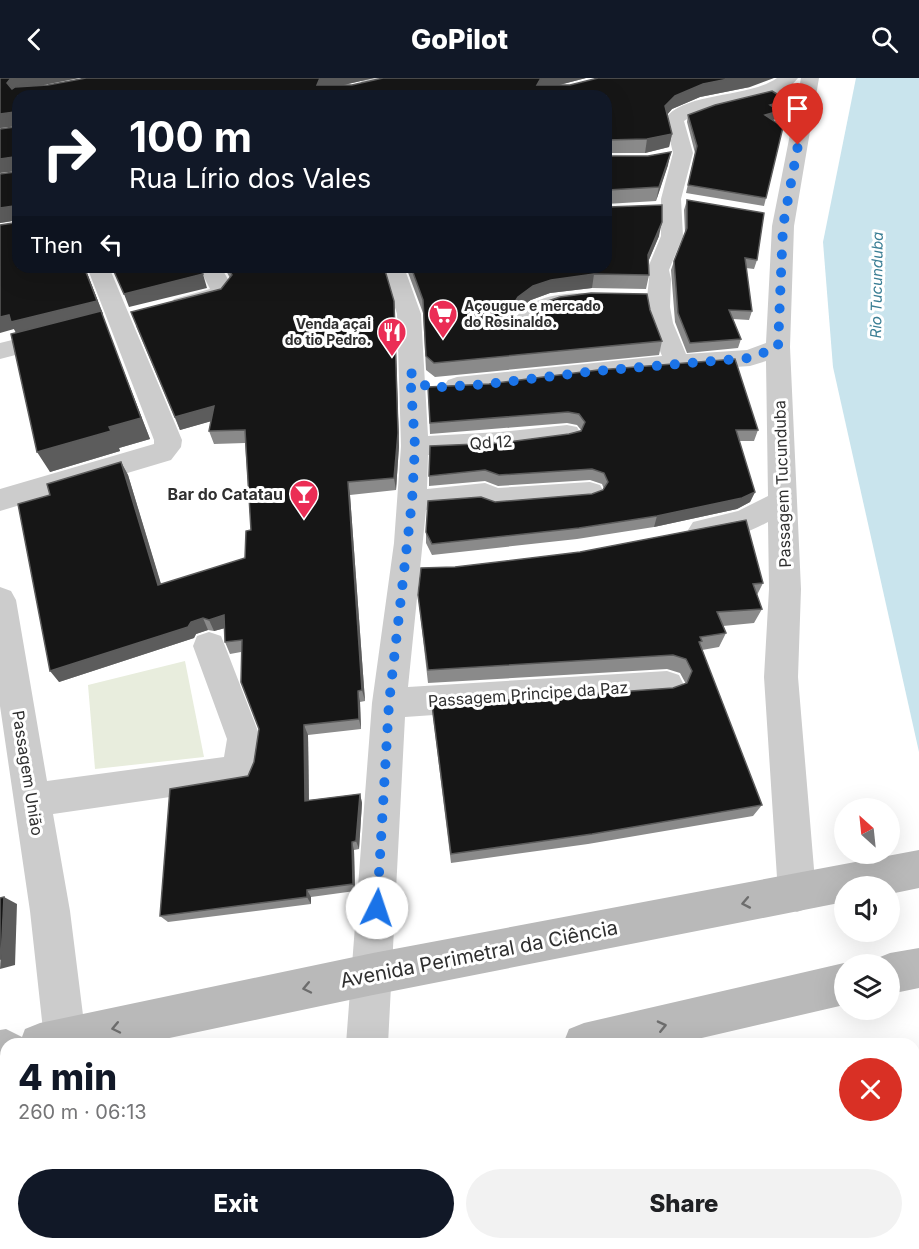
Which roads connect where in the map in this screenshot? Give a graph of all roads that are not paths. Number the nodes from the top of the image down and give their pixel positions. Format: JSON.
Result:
{"nodes":[{"id":1,"x":789,"y":78,"type":"edge"},
{"id":2,"x":810,"y":78,"type":"edge"},
{"id":3,"x":397,"y":81,"type":"edge"},
{"id":4,"x":370,"y":87,"type":"edge"},
{"id":5,"x":681,"y":201,"type":"junction"},
{"id":6,"x":651,"y":211,"type":"edge"},
{"id":7,"x":100,"y":273,"type":"edge"},
{"id":8,"x":213,"y":273,"type":"edge"},
{"id":9,"x":395,"y":273,"type":"edge"},
{"id":10,"x":607,"y":297,"type":"edge"},
{"id":11,"x":120,"y":321,"type":"junction"},
{"id":12,"x":522,"y":326,"type":"edge"},
{"id":13,"x":778,"y":347,"type":"junction"},
{"id":14,"x":0,"y":351,"type":"edge"},
{"id":15,"x":677,"y":363,"type":"junction"},
{"id":16,"x":410,"y":372,"type":"junction"},
{"id":17,"x":567,"y":434,"type":"edge"},
{"id":18,"x":415,"y":446,"type":"junction"},
{"id":19,"x":590,"y":492,"type":"edge"},
{"id":20,"x":0,"y":500,"type":"edge"},
{"id":21,"x":412,"y":501,"type":"junction"},
{"id":22,"x":782,"y":502,"type":"junction"},
{"id":23,"x":674,"y":536,"type":"edge"},
{"id":24,"x":409,"y":543,"type":"junction"},
{"id":25,"x":433,"y":569,"type":"edge"},
{"id":26,"x":0,"y":600,"type":"edge"},
{"id":27,"x":209,"y":646,"type":"dead end"},
{"id":28,"x":667,"y":685,"type":"dead end"},
{"id":29,"x":389,"y":703,"type":"junction"},
{"id":30,"x":32,"y":800,"type":"junction"},
{"id":31,"x":919,"y":869,"type":"edge"},
{"id":32,"x":797,"y":893,"type":"junction"},
{"id":33,"x":373,"y":974,"type":"junction"},
{"id":34,"x":834,"y":986,"type":"edge"},
{"id":35,"x":52,"y":1038,"type":"edge"},
{"id":36,"x":66,"y":1038,"type":"edge"},
{"id":37,"x":368,"y":1038,"type":"edge"},
{"id":38,"x":610,"y":1038,"type":"edge"}],
"edges":[{"from":1,"to":5,"type":"street"},
{"from":2,"to":13,"type":"street","name":"Passagem Tucunduba"},
{"from":3,"to":4,"type":"street"},
{"from":5,"to":6,"type":"street"},
{"from":5,"to":15,"type":"street"},
{"from":7,"to":11,"type":"street"},
{"from":8,"to":11,"type":"street"},
{"from":9,"to":16,"type":"street"},
{"from":10,"to":12,"type":"street"},
{"from":11,"to":14,"type":"street"},
{"from":11,"to":20,"type":"street"},
{"from":13,"to":15,"type":"street"},
{"from":13,"to":22,"type":"street","name":"Passagem Tucunduba"},
{"from":15,"to":16,"type":"street"},
{"from":16,"to":18,"type":"street"},
{"from":17,"to":18,"type":"street","name":"Qd 12"},
{"from":18,"to":21,"type":"street"},
{"from":19,"to":21,"type":"street"},
{"from":21,"to":24,"type":"street"},
{"from":22,"to":23,"type":"street"},
{"from":22,"to":32,"type":"street","name":"Passagem Tucunduba"},
{"from":24,"to":25,"type":"street"},
{"from":24,"to":29,"type":"street"},
{"from":26,"to":30,"type":"street","name":"Passagem União"},
{"from":27,"to":30,"type":"street"},
{"from":28,"to":29,"type":"street","name":"Passagem Principe da Paz"},
{"from":29,"to":33,"type":"street"},
{"from":30,"to":35,"type":"street","name":"Passagem União"},
{"from":31,"to":32,"type":"main road","name":"Avenida Perimetral da Ciência"},
{"from":32,"to":33,"type":"main road","name":"Avenida Perimetral da Ciência","one_way":true},
{"from":33,"to":36,"type":"main road","name":"Avenida Perimetral da Ciência","one_way":true},
{"from":33,"to":37,"type":"street"},
{"from":38,"to":34,"type":"main road","one_way":true}]}
